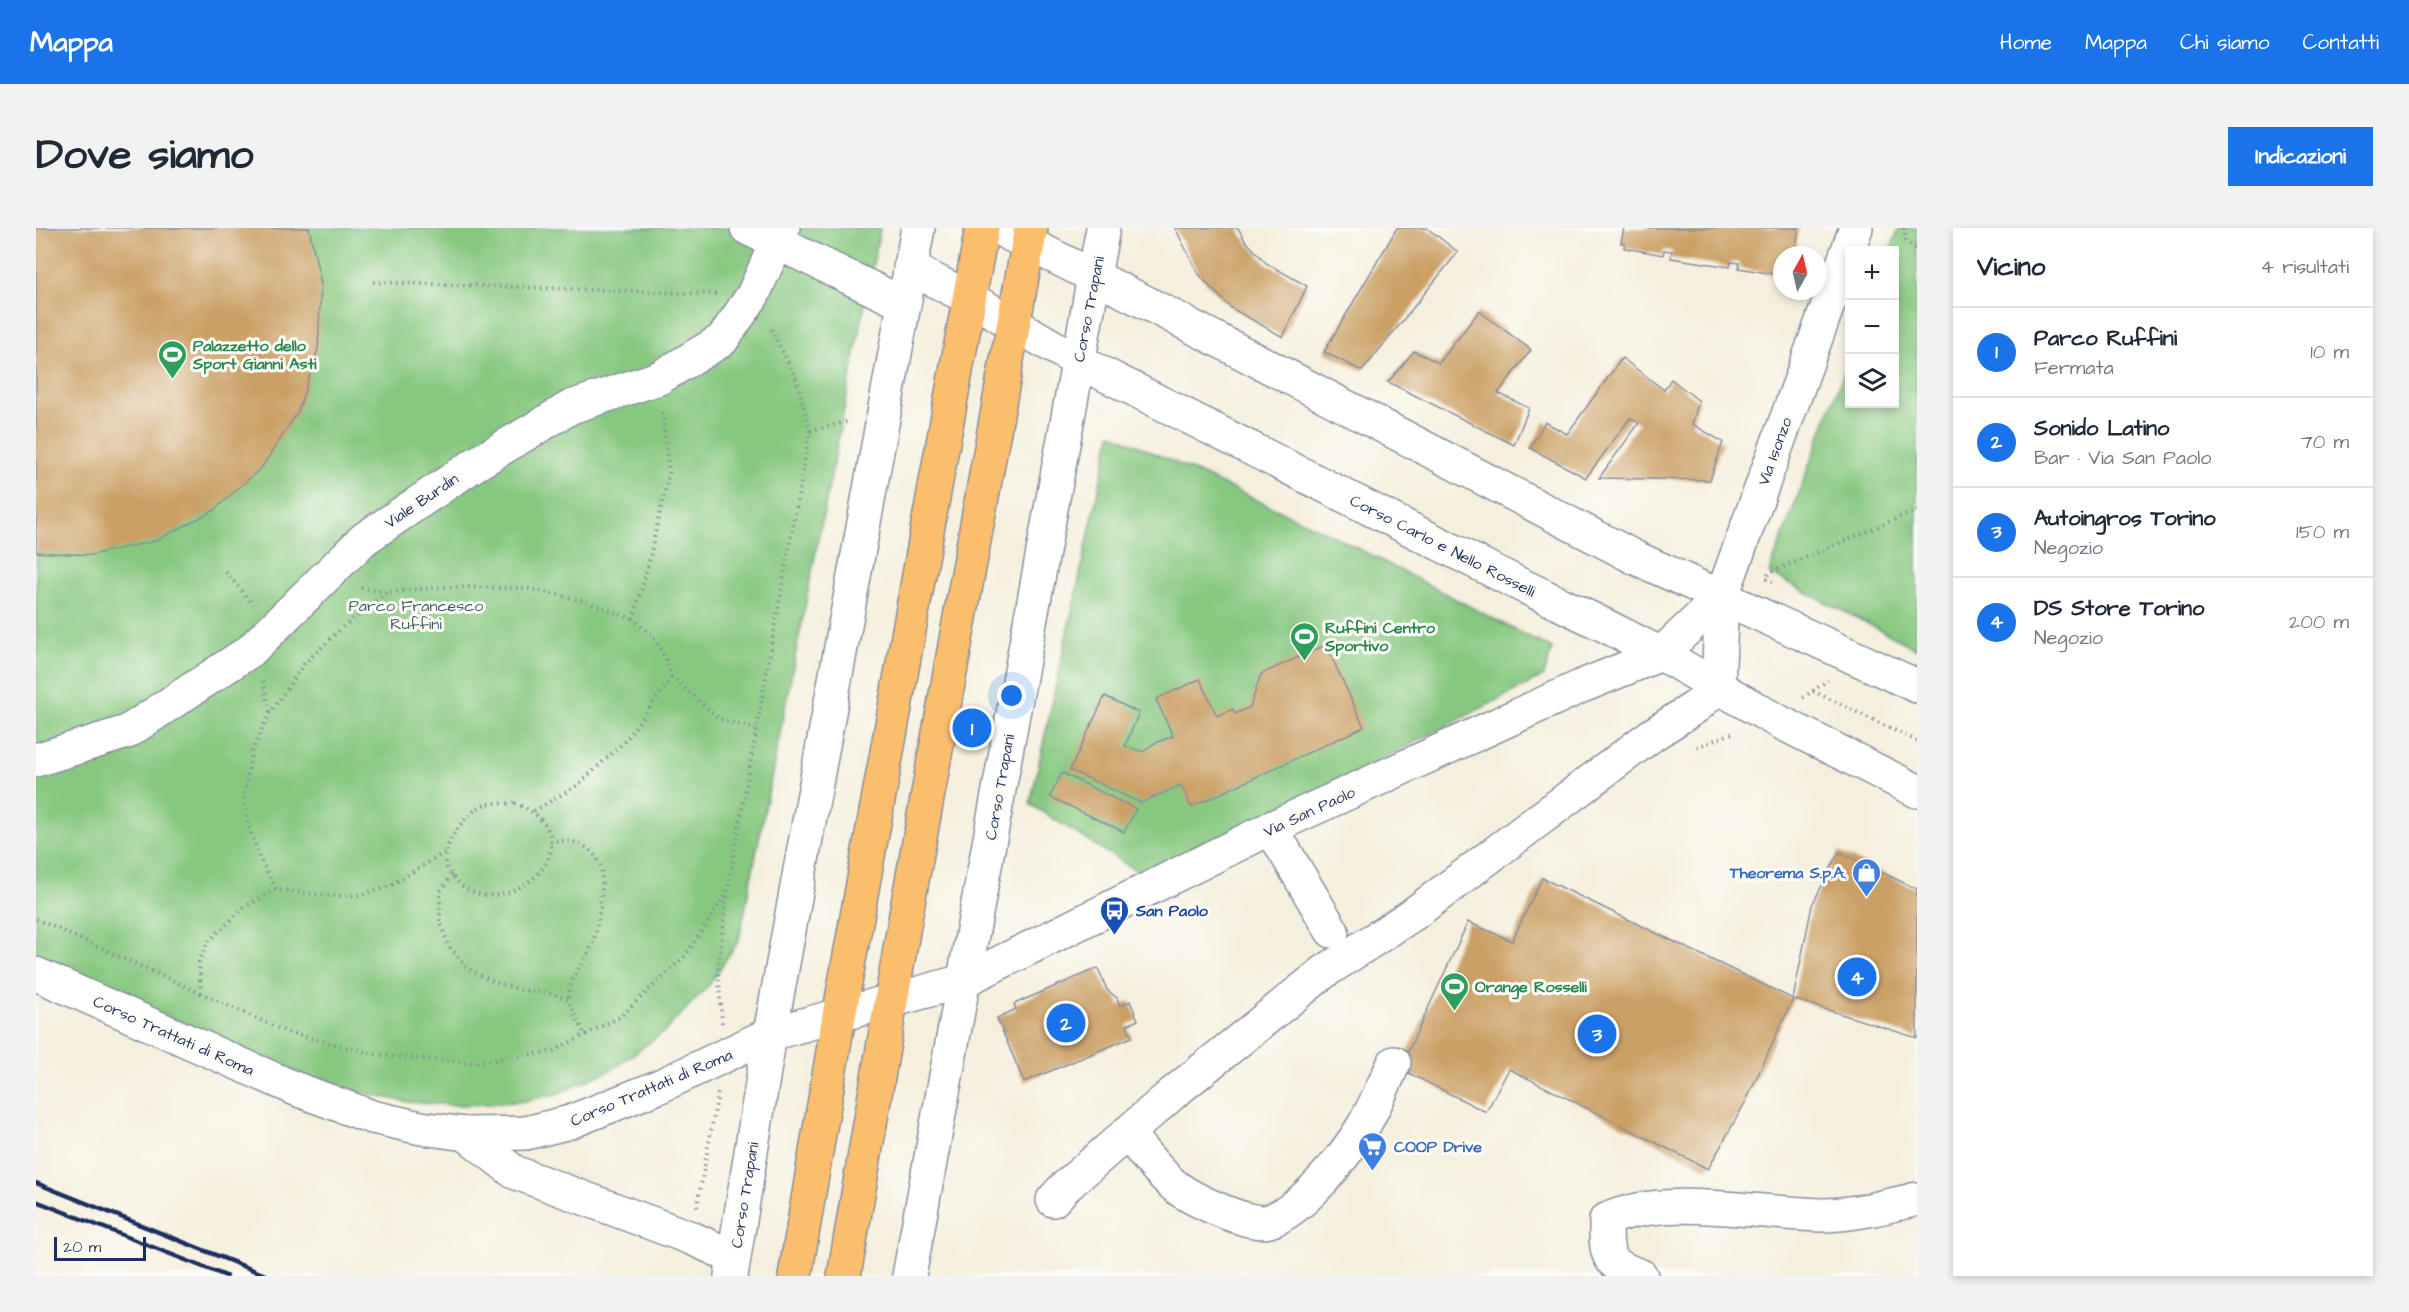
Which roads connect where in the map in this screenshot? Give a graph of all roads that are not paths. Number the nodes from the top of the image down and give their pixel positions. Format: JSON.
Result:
{"nodes":[{"id":1,"x":747,"y":228,"type":"edge"},
{"id":2,"x":918,"y":228,"type":"edge"},
{"id":3,"x":982,"y":228,"type":"edge"},
{"id":4,"x":997,"y":228,"type":"edge"},
{"id":5,"x":1103,"y":228,"type":"edge"},
{"id":6,"x":1856,"y":228,"type":"edge"},
{"id":7,"x":780,"y":235,"type":"edge"},
{"id":8,"x":1029,"y":236,"type":"edge"},
{"id":9,"x":910,"y":268,"type":"junction"},
{"id":10,"x":1094,"y":276,"type":"junction"},
{"id":11,"x":969,"y":298,"type":"junction"},
{"id":12,"x":904,"y":304,"type":"junction"},
{"id":13,"x":1013,"y":325,"type":"junction"},
{"id":14,"x":1078,"y":361,"type":"junction"},
{"id":15,"x":1722,"y":596,"type":"junction"},
{"id":16,"x":1661,"y":654,"type":"junction"},
{"id":17,"x":1917,"y":686,"type":"edge"},
{"id":18,"x":1718,"y":687,"type":"junction"},
{"id":19,"x":36,"y":760,"type":"edge"},
{"id":20,"x":1917,"y":791,"type":"edge"},
{"id":21,"x":1271,"y":828,"type":"junction"},
{"id":22,"x":1332,"y":931,"type":"dead end"},
{"id":23,"x":36,"y":974,"type":"edge"},
{"id":24,"x":963,"y":981,"type":"junction"},
{"id":25,"x":891,"y":1001,"type":"junction"},
{"id":26,"x":839,"y":1016,"type":"junction"},
{"id":27,"x":770,"y":1034,"type":"junction"},
{"id":28,"x":1394,"y":1063,"type":"dead end"},
{"id":29,"x":1127,"y":1133,"type":"junction"},
{"id":30,"x":466,"y":1134,"type":"junction"},
{"id":31,"x":1917,"y":1199,"type":"edge"},
{"id":32,"x":1053,"y":1200,"type":"dead end"},
{"id":33,"x":733,"y":1267,"type":"edge"},
{"id":34,"x":795,"y":1276,"type":"edge"},
{"id":35,"x":843,"y":1276,"type":"edge"},
{"id":36,"x":909,"y":1276,"type":"edge"},
{"id":37,"x":1641,"y":1276,"type":"edge"}],
"edges":[{"from":1,"to":7,"type":"street"},
{"from":2,"to":9,"type":"street","name":"Corso Trapani"},
{"from":3,"to":11,"type":"main road"},
{"from":4,"to":8,"type":"street"},
{"from":5,"to":10,"type":"street","name":"Corso Trapani"},
{"from":6,"to":15,"type":"street","name":"Via Isonzo"},
{"from":7,"to":12,"type":"street"},
{"from":7,"to":19,"type":"street","name":"Viale Burdin"},
{"from":8,"to":10,"type":"street"},
{"from":8,"to":13,"type":"main road"},
{"from":9,"to":11,"type":"street","name":"Corso Carlo e Nello Rosselli"},
{"from":9,"to":12,"type":"street","name":"Corso Trapani"},
{"from":10,"to":14,"type":"street","name":"Corso Trapani"},
{"from":10,"to":15,"type":"street"},
{"from":11,"to":13,"type":"street","name":"Corso Carlo e Nello Rosselli"},
{"from":11,"to":26,"type":"main road"},
{"from":12,"to":27,"type":"street","name":"Corso Trapani"},
{"from":13,"to":14,"type":"street","name":"Corso Carlo e Nello Rosselli"},
{"from":13,"to":25,"type":"main road"},
{"from":14,"to":16,"type":"street","name":"Corso Carlo e Nello Rosselli"},
{"from":14,"to":24,"type":"street","name":"Corso Trapani"},
{"from":15,"to":16,"type":"street","name":"Via Isonzo"},
{"from":15,"to":17,"type":"street"},
{"from":15,"to":18,"type":"street"},
{"from":16,"to":18,"type":"street","name":"Corso Carlo e Nello Rosselli"},
{"from":16,"to":21,"type":"street","name":"Via San Paolo"},
{"from":18,"to":20,"type":"street","name":"Corso Carlo e Nello Rosselli"},
{"from":18,"to":29,"type":"street"},
{"from":21,"to":22,"type":"street"},
{"from":21,"to":24,"type":"street","name":"Via San Paolo"},
{"from":23,"to":30,"type":"street","name":"Corso Trattati di Roma"},
{"from":24,"to":25,"type":"street","name":"Corso Trattati di Roma"},
{"from":24,"to":36,"type":"street","name":"Corso Trapani"},
{"from":25,"to":26,"type":"street","name":"Corso Trattati di Roma"},
{"from":25,"to":35,"type":"main road"},
{"from":26,"to":27,"type":"street","name":"Corso Trattati di Roma"},
{"from":26,"to":34,"type":"main road"},
{"from":27,"to":30,"type":"street","name":"Corso Trattati di Roma"},
{"from":27,"to":33,"type":"street","name":"Corso Trapani"},
{"from":28,"to":29,"type":"street"},
{"from":29,"to":32,"type":"street"},
{"from":30,"to":33,"type":"street"},
{"from":31,"to":37,"type":"street"}]}
